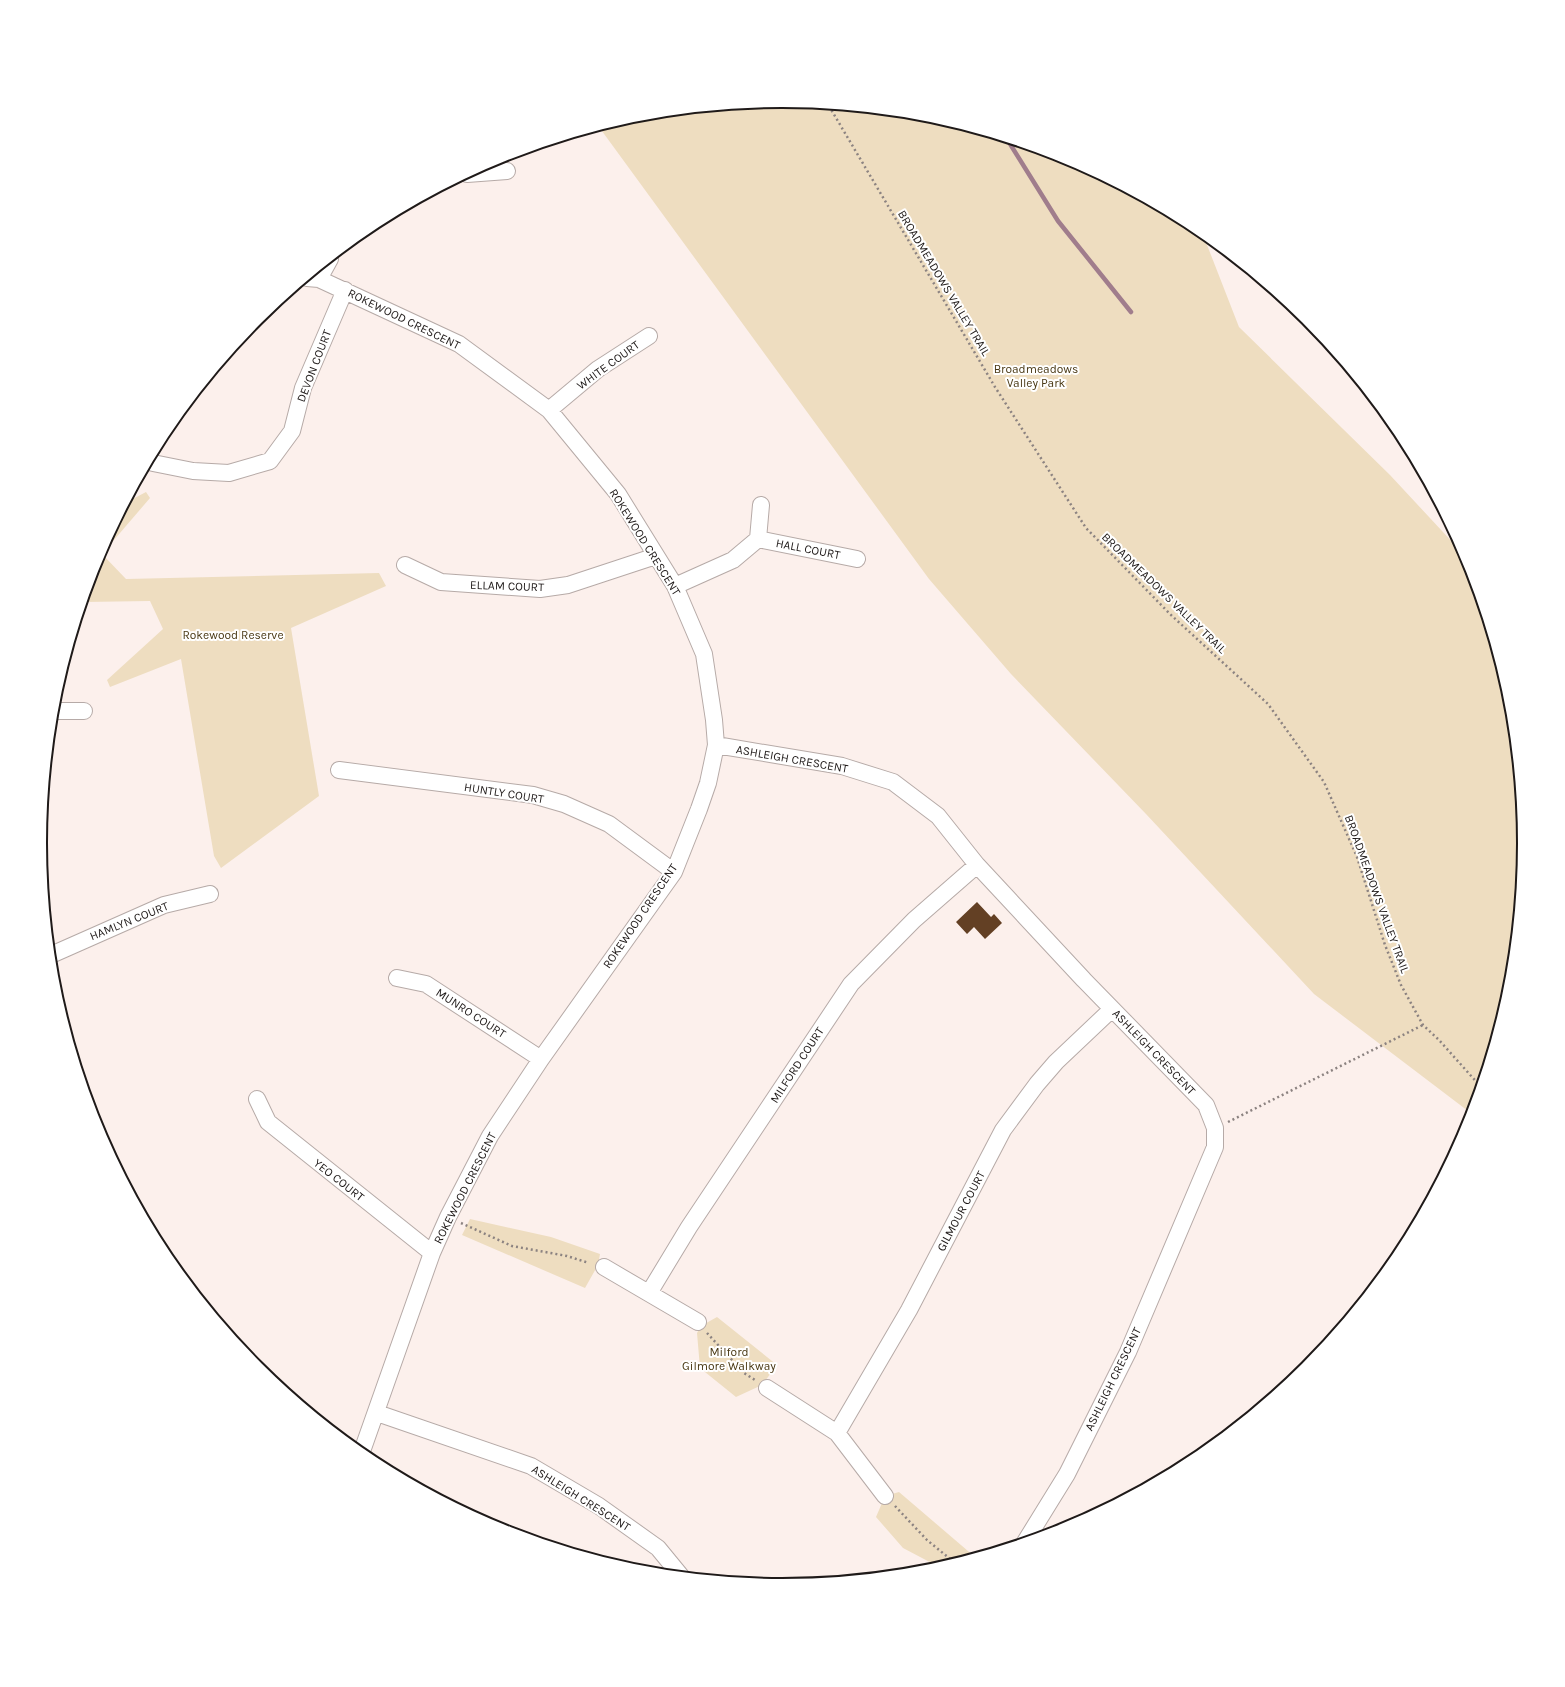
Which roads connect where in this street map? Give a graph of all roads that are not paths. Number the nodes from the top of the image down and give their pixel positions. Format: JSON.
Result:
{"nodes":[{"id":1,"x":507,"y":171,"type":"dead end"},
{"id":2,"x":481,"y":173,"type":"edge"},
{"id":3,"x":313,"y":278,"type":"edge"},
{"id":4,"x":344,"y":290,"type":"junction"},
{"id":5,"x":649,"y":336,"type":"dead end"},
{"id":6,"x":549,"y":410,"type":"junction"},
{"id":7,"x":153,"y":463,"type":"dead end"},
{"id":8,"x":761,"y":505,"type":"dead end"},
{"id":9,"x":758,"y":539,"type":"junction"},
{"id":10,"x":656,"y":556,"type":"junction"},
{"id":11,"x":857,"y":559,"type":"dead end"},
{"id":12,"x":405,"y":565,"type":"dead end"},
{"id":13,"x":675,"y":586,"type":"junction"},
{"id":14,"x":59,"y":711,"type":"edge"},
{"id":15,"x":84,"y":711,"type":"dead end"},
{"id":16,"x":716,"y":745,"type":"junction"},
{"id":17,"x":339,"y":770,"type":"dead end"},
{"id":18,"x":977,"y":865,"type":"junction"},
{"id":19,"x":674,"y":872,"type":"junction"},
{"id":20,"x":210,"y":894,"type":"dead end"},
{"id":21,"x":55,"y":953,"type":"edge"},
{"id":22,"x":397,"y":978,"type":"dead end"},
{"id":23,"x":1112,"y":1009,"type":"junction"},
{"id":24,"x":541,"y":1059,"type":"junction"},
{"id":25,"x":257,"y":1099,"type":"dead end"},
{"id":26,"x":432,"y":1253,"type":"junction"},
{"id":27,"x":604,"y":1267,"type":"road end"},
{"id":28,"x":649,"y":1292,"type":"junction"},
{"id":29,"x":698,"y":1322,"type":"road end"},
{"id":30,"x":767,"y":1388,"type":"road end"},
{"id":31,"x":377,"y":1413,"type":"junction"},
{"id":32,"x":837,"y":1433,"type":"junction"},
{"id":33,"x":364,"y":1447,"type":"edge"},
{"id":34,"x":885,"y":1496,"type":"road end"},
{"id":35,"x":1028,"y":1536,"type":"edge"},
{"id":36,"x":677,"y":1572,"type":"edge"}],
"edges":[{"from":1,"to":2,"type":"street"},
{"from":3,"to":4,"type":"street","name":"ROKEWOOD CRESCENT"},
{"from":4,"to":6,"type":"street","name":"ROKEWOOD CRESCENT"},
{"from":4,"to":7,"type":"street","name":"DEVON COURT"},
{"from":5,"to":6,"type":"street","name":"WHITE COURT"},
{"from":6,"to":10,"type":"street","name":"ROKEWOOD CRESCENT"},
{"from":8,"to":9,"type":"street"},
{"from":9,"to":11,"type":"street","name":"HALL COURT"},
{"from":9,"to":13,"type":"street"},
{"from":10,"to":12,"type":"street","name":"ELLAM COURT"},
{"from":10,"to":13,"type":"street","name":"ROKEWOOD CRESCENT"},
{"from":13,"to":16,"type":"street","name":"ROKEWOOD CRESCENT"},
{"from":14,"to":15,"type":"street"},
{"from":16,"to":18,"type":"street","name":"ASHLEIGH CRESCENT"},
{"from":16,"to":19,"type":"street","name":"ROKEWOOD CRESCENT"},
{"from":17,"to":19,"type":"street","name":"HUNTLY COURT"},
{"from":18,"to":23,"type":"street","name":"ASHLEIGH CRESCENT"},
{"from":18,"to":28,"type":"street","name":"MILFORD COURT"},
{"from":19,"to":24,"type":"street","name":"ROKEWOOD CRESCENT"},
{"from":20,"to":21,"type":"street","name":"HAMLYN COURT"},
{"from":22,"to":24,"type":"street","name":"MUNRO COURT"},
{"from":23,"to":32,"type":"street","name":"GILMOUR COURT"},
{"from":23,"to":35,"type":"street","name":"ASHLEIGH CRESCENT"},
{"from":24,"to":26,"type":"street","name":"ROKEWOOD CRESCENT"},
{"from":25,"to":26,"type":"street","name":"YEO COURT"},
{"from":26,"to":31,"type":"street","name":"ROKEWOOD CRESCENT"},
{"from":27,"to":28,"type":"street"},
{"from":28,"to":29,"type":"street"},
{"from":30,"to":32,"type":"street"},
{"from":31,"to":33,"type":"street","name":"ROKEWOOD CRESCENT"},
{"from":31,"to":36,"type":"street","name":"ASHLEIGH CRESCENT"},
{"from":32,"to":34,"type":"street"}]}
